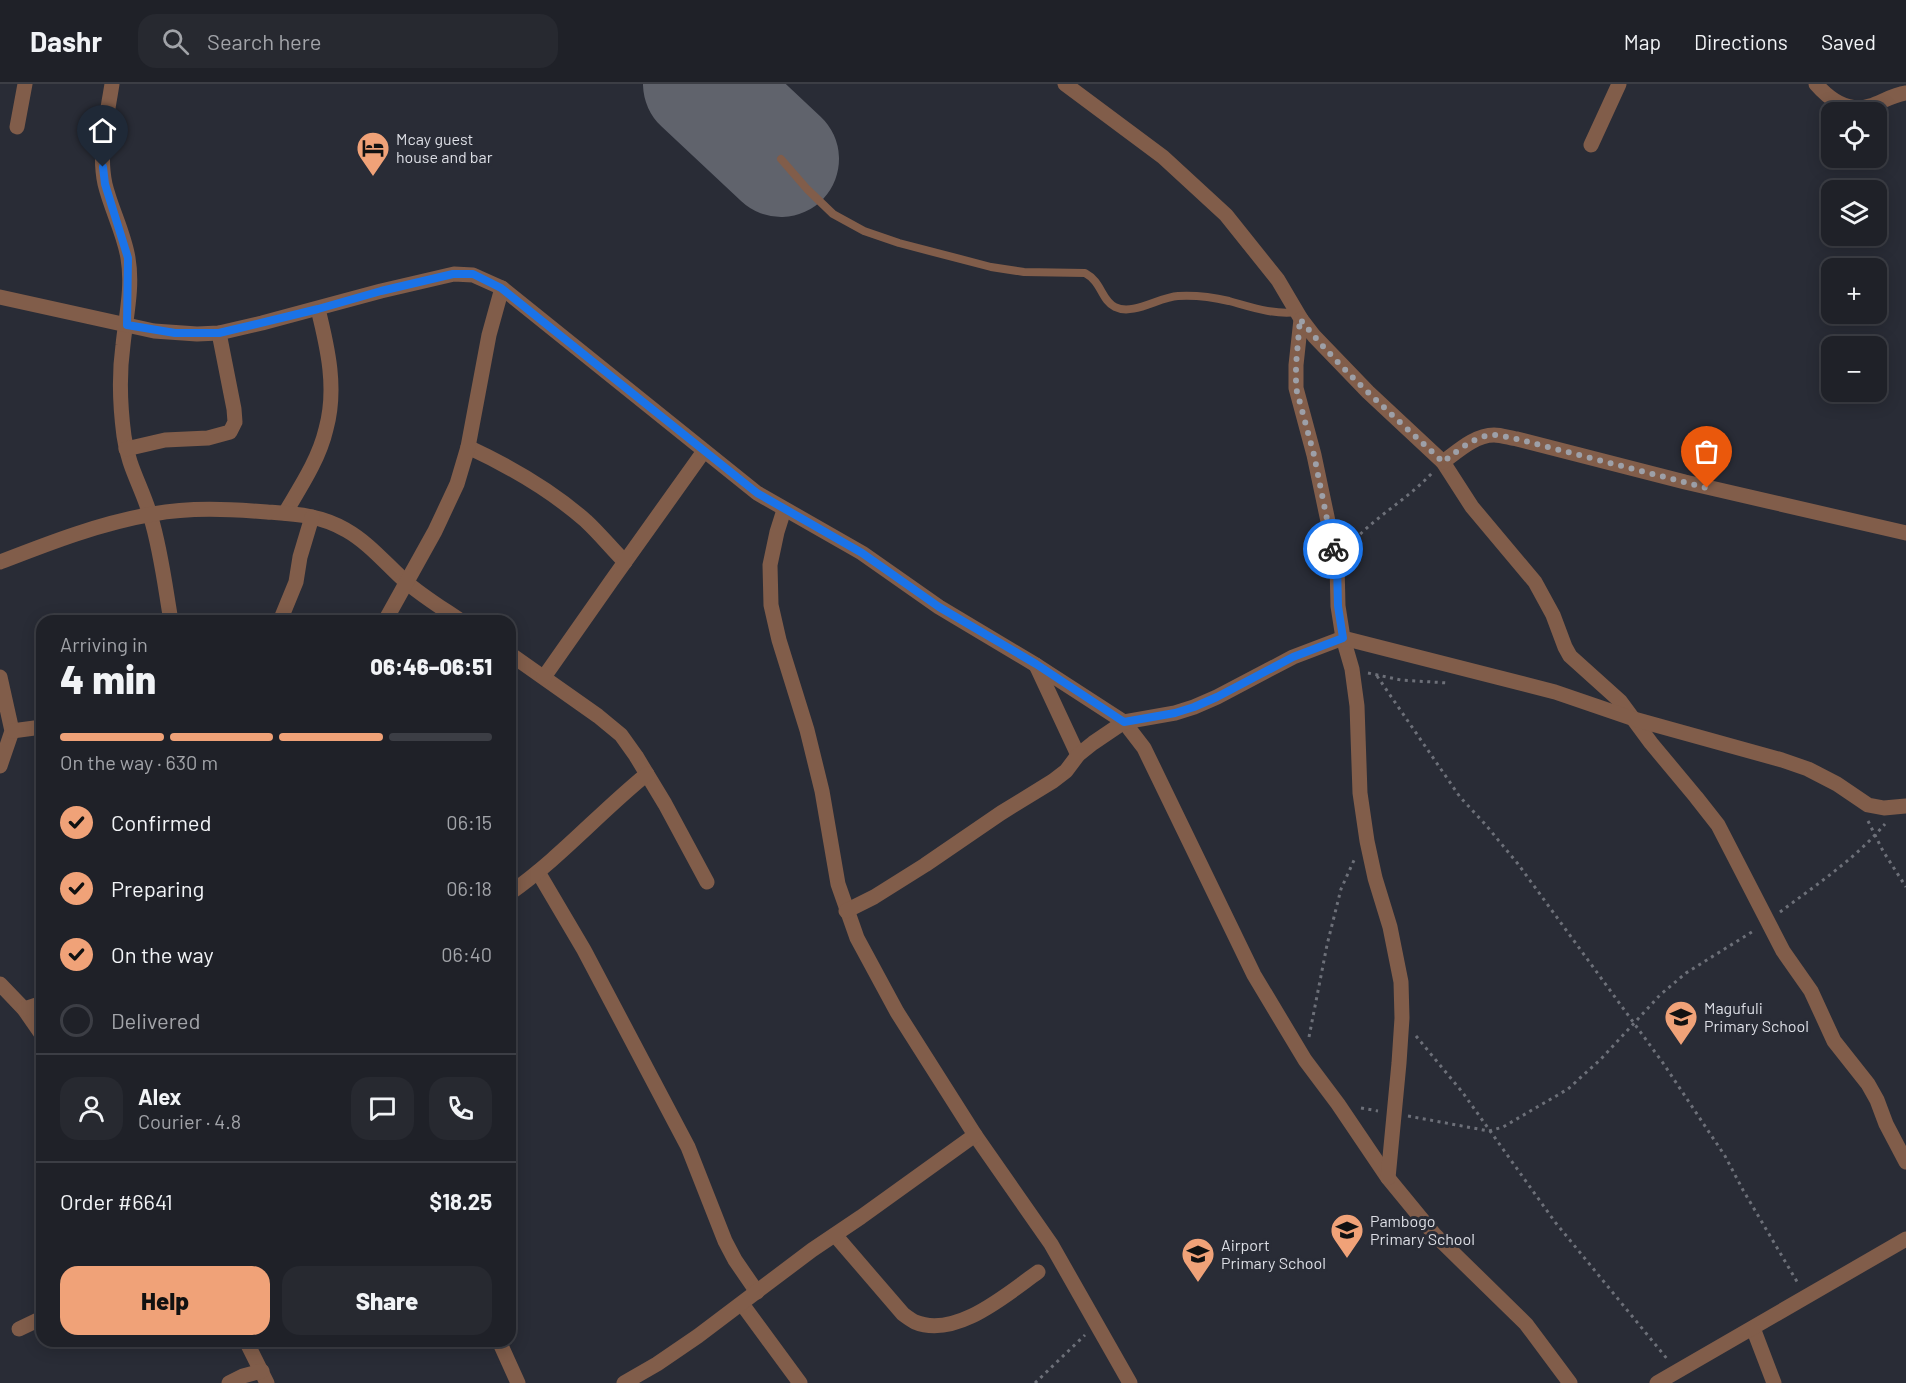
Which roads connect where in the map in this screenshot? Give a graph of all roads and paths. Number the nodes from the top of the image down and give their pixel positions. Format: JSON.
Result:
{"nodes":[{"id":1,"x":25,"y":84,"type":"edge"},
{"id":2,"x":112,"y":84,"type":"edge"},
{"id":3,"x":1065,"y":84,"type":"edge"},
{"id":4,"x":1619,"y":84,"type":"edge"},
{"id":5,"x":1816,"y":84,"type":"edge"},
{"id":6,"x":1906,"y":93,"type":"edge"},
{"id":7,"x":17,"y":127,"type":"dead end"},
{"id":8,"x":1591,"y":145,"type":"dead end"},
{"id":9,"x":781,"y":159,"type":"dead end"},
{"id":10,"x":501,"y":288,"type":"junction"},
{"id":11,"x":0,"y":297,"type":"edge"},
{"id":12,"x":318,"y":309,"type":"junction"},
{"id":13,"x":1299,"y":315,"type":"junction"},
{"id":14,"x":127,"y":325,"type":"junction"},
{"id":15,"x":219,"y":333,"type":"junction"},
{"id":16,"x":468,"y":447,"type":"junction"},
{"id":17,"x":126,"y":449,"type":"junction"},
{"id":18,"x":704,"y":451,"type":"junction"},
{"id":19,"x":1443,"y":462,"type":"junction"},
{"id":20,"x":784,"y":510,"type":"junction"},
{"id":21,"x":285,"y":513,"type":"junction"},
{"id":22,"x":150,"y":514,"type":"junction"},
{"id":23,"x":312,"y":517,"type":"junction"},
{"id":24,"x":1906,"y":533,"type":"edge"},
{"id":25,"x":0,"y":562,"type":"edge"},
{"id":26,"x":625,"y":562,"type":"junction"},
{"id":27,"x":1337,"y":564,"type":"junction"},
{"id":28,"x":406,"y":582,"type":"junction"},
{"id":29,"x":170,"y":615,"type":"edge"},
{"id":30,"x":282,"y":615,"type":"edge"},
{"id":31,"x":388,"y":615,"type":"edge"},
{"id":32,"x":453,"y":615,"type":"edge"},
{"id":33,"x":1343,"y":638,"type":"junction"},
{"id":34,"x":516,"y":658,"type":"edge"},
{"id":35,"x":1036,"y":664,"type":"junction"},
{"id":36,"x":1352,"y":669,"type":"junction"},
{"id":37,"x":1377,"y":676,"type":"junction"},
{"id":38,"x":0,"y":677,"type":"edge"},
{"id":39,"x":544,"y":678,"type":"junction"},
{"id":40,"x":1452,"y":682,"type":"dead end"},
{"id":41,"x":1634,"y":719,"type":"junction"},
{"id":42,"x":1124,"y":722,"type":"junction"},
{"id":43,"x":36,"y":728,"type":"edge"},
{"id":44,"x":12,"y":731,"type":"junction"},
{"id":45,"x":1078,"y":755,"type":"junction"},
{"id":46,"x":0,"y":766,"type":"edge"},
{"id":47,"x":647,"y":774,"type":"junction"},
{"id":48,"x":1903,"y":807,"type":"edge"},
{"id":49,"x":1875,"y":836,"type":"junction"},
{"id":50,"x":1367,"y":841,"type":"junction"},
{"id":51,"x":538,"y":872,"type":"junction"},
{"id":52,"x":707,"y":882,"type":"dead end"},
{"id":53,"x":1906,"y":887,"type":"edge"},
{"id":54,"x":516,"y":888,"type":"edge"},
{"id":55,"x":846,"y":911,"type":"junction"},
{"id":56,"x":1768,"y":921,"type":"junction"},
{"id":57,"x":0,"y":986,"type":"edge"},
{"id":58,"x":36,"y":1005,"type":"edge"},
{"id":59,"x":24,"y":1009,"type":"junction"},
{"id":60,"x":1402,"y":1018,"type":"junction"},
{"id":61,"x":1633,"y":1024,"type":"junction"},
{"id":62,"x":36,"y":1026,"type":"edge"},
{"id":63,"x":1305,"y":1060,"type":"junction"},
{"id":64,"x":1338,"y":1104,"type":"junction"},
{"id":65,"x":1393,"y":1113,"type":"junction"},
{"id":66,"x":1489,"y":1131,"type":"junction"},
{"id":67,"x":975,"y":1135,"type":"junction"},
{"id":68,"x":1906,"y":1162,"type":"edge"},
{"id":69,"x":1388,"y":1178,"type":"junction"},
{"id":70,"x":835,"y":1235,"type":"junction"},
{"id":71,"x":1906,"y":1239,"type":"edge"},
{"id":72,"x":1038,"y":1272,"type":"dead end"},
{"id":73,"x":757,"y":1292,"type":"junction"},
{"id":74,"x":1806,"y":1297,"type":"junction"},
{"id":75,"x":742,"y":1304,"type":"junction"},
{"id":76,"x":36,"y":1321,"type":"edge"},
{"id":77,"x":1097,"y":1324,"type":"junction"},
{"id":78,"x":1754,"y":1328,"type":"junction"},
{"id":79,"x":19,"y":1329,"type":"dead end"},
{"id":80,"x":249,"y":1347,"type":"edge"},
{"id":81,"x":503,"y":1347,"type":"edge"},
{"id":82,"x":1678,"y":1371,"type":"junction"},
{"id":83,"x":264,"y":1377,"type":"edge"},
{"id":84,"x":229,"y":1383,"type":"edge"},
{"id":85,"x":518,"y":1383,"type":"edge"},
{"id":86,"x":624,"y":1383,"type":"edge"},
{"id":87,"x":800,"y":1383,"type":"edge"},
{"id":88,"x":1035,"y":1383,"type":"edge"},
{"id":89,"x":1130,"y":1383,"type":"edge"},
{"id":90,"x":1570,"y":1383,"type":"edge"},
{"id":91,"x":1657,"y":1383,"type":"edge"},
{"id":92,"x":1774,"y":1383,"type":"edge"}],
"edges":[{"from":1,"to":7,"type":"street"},
{"from":2,"to":14,"type":"street"},
{"from":3,"to":13,"type":"street"},
{"from":4,"to":8,"type":"street"},
{"from":5,"to":6,"type":"street"},
{"from":9,"to":13,"type":"lane"},
{"from":10,"to":12,"type":"street"},
{"from":10,"to":16,"type":"street"},
{"from":10,"to":18,"type":"street"},
{"from":11,"to":14,"type":"street"},
{"from":12,"to":15,"type":"street"},
{"from":12,"to":21,"type":"street"},
{"from":13,"to":19,"type":"street"},
{"from":13,"to":27,"type":"street"},
{"from":14,"to":15,"type":"street"},
{"from":14,"to":17,"type":"street"},
{"from":15,"to":17,"type":"street"},
{"from":16,"to":26,"type":"street"},
{"from":16,"to":28,"type":"street"},
{"from":17,"to":22,"type":"street"},
{"from":18,"to":20,"type":"street"},
{"from":18,"to":26,"type":"street"},
{"from":19,"to":24,"type":"street"},
{"from":19,"to":27,"type":"path"},
{"from":19,"to":41,"type":"street"},
{"from":20,"to":35,"type":"street"},
{"from":20,"to":55,"type":"street"},
{"from":21,"to":22,"type":"street"},
{"from":21,"to":23,"type":"street"},
{"from":22,"to":25,"type":"street"},
{"from":22,"to":29,"type":"street"},
{"from":23,"to":28,"type":"street"},
{"from":23,"to":30,"type":"street"},
{"from":26,"to":39,"type":"street"},
{"from":27,"to":33,"type":"street"},
{"from":28,"to":31,"type":"street"},
{"from":28,"to":32,"type":"street"},
{"from":33,"to":36,"type":"street"},
{"from":33,"to":41,"type":"street"},
{"from":33,"to":42,"type":"street"},
{"from":34,"to":39,"type":"street"},
{"from":35,"to":42,"type":"street"},
{"from":35,"to":45,"type":"street"},
{"from":36,"to":37,"type":"path"},
{"from":36,"to":50,"type":"street"},
{"from":37,"to":40,"type":"path"},
{"from":37,"to":61,"type":"path"},
{"from":38,"to":44,"type":"street"},
{"from":39,"to":47,"type":"street"},
{"from":41,"to":48,"type":"street"},
{"from":41,"to":56,"type":"street"},
{"from":42,"to":45,"type":"street"},
{"from":42,"to":63,"type":"street"},
{"from":43,"to":44,"type":"street"},
{"from":44,"to":46,"type":"street"},
{"from":45,"to":55,"type":"street"},
{"from":47,"to":51,"type":"street"},
{"from":47,"to":52,"type":"street"},
{"from":48,"to":49,"type":"path"},
{"from":49,"to":53,"type":"path"},
{"from":49,"to":56,"type":"path"},
{"from":50,"to":60,"type":"street"},
{"from":50,"to":63,"type":"path"},
{"from":51,"to":54,"type":"street"},
{"from":51,"to":73,"type":"street"},
{"from":55,"to":67,"type":"street"},
{"from":56,"to":61,"type":"path"},
{"from":56,"to":68,"type":"street"},
{"from":57,"to":59,"type":"street"},
{"from":58,"to":59,"type":"street"},
{"from":59,"to":62,"type":"street"},
{"from":60,"to":65,"type":"street"},
{"from":60,"to":66,"type":"path"},
{"from":61,"to":66,"type":"path"},
{"from":61,"to":74,"type":"path"},
{"from":63,"to":64,"type":"street"},
{"from":64,"to":65,"type":"path"},
{"from":64,"to":69,"type":"street"},
{"from":65,"to":66,"type":"path"},
{"from":65,"to":69,"type":"street"},
{"from":66,"to":82,"type":"path"},
{"from":67,"to":70,"type":"street"},
{"from":67,"to":77,"type":"street"},
{"from":69,"to":90,"type":"street"},
{"from":70,"to":72,"type":"street"},
{"from":70,"to":73,"type":"street"},
{"from":71,"to":74,"type":"street"},
{"from":73,"to":75,"type":"street"},
{"from":74,"to":78,"type":"street"},
{"from":75,"to":86,"type":"street"},
{"from":75,"to":87,"type":"street"},
{"from":76,"to":79,"type":"street"},
{"from":77,"to":88,"type":"path"},
{"from":77,"to":89,"type":"street"},
{"from":78,"to":82,"type":"street"},
{"from":78,"to":92,"type":"street"},
{"from":80,"to":83,"type":"street"},
{"from":81,"to":85,"type":"street"},
{"from":82,"to":91,"type":"street"},
{"from":83,"to":84,"type":"street"}]}
